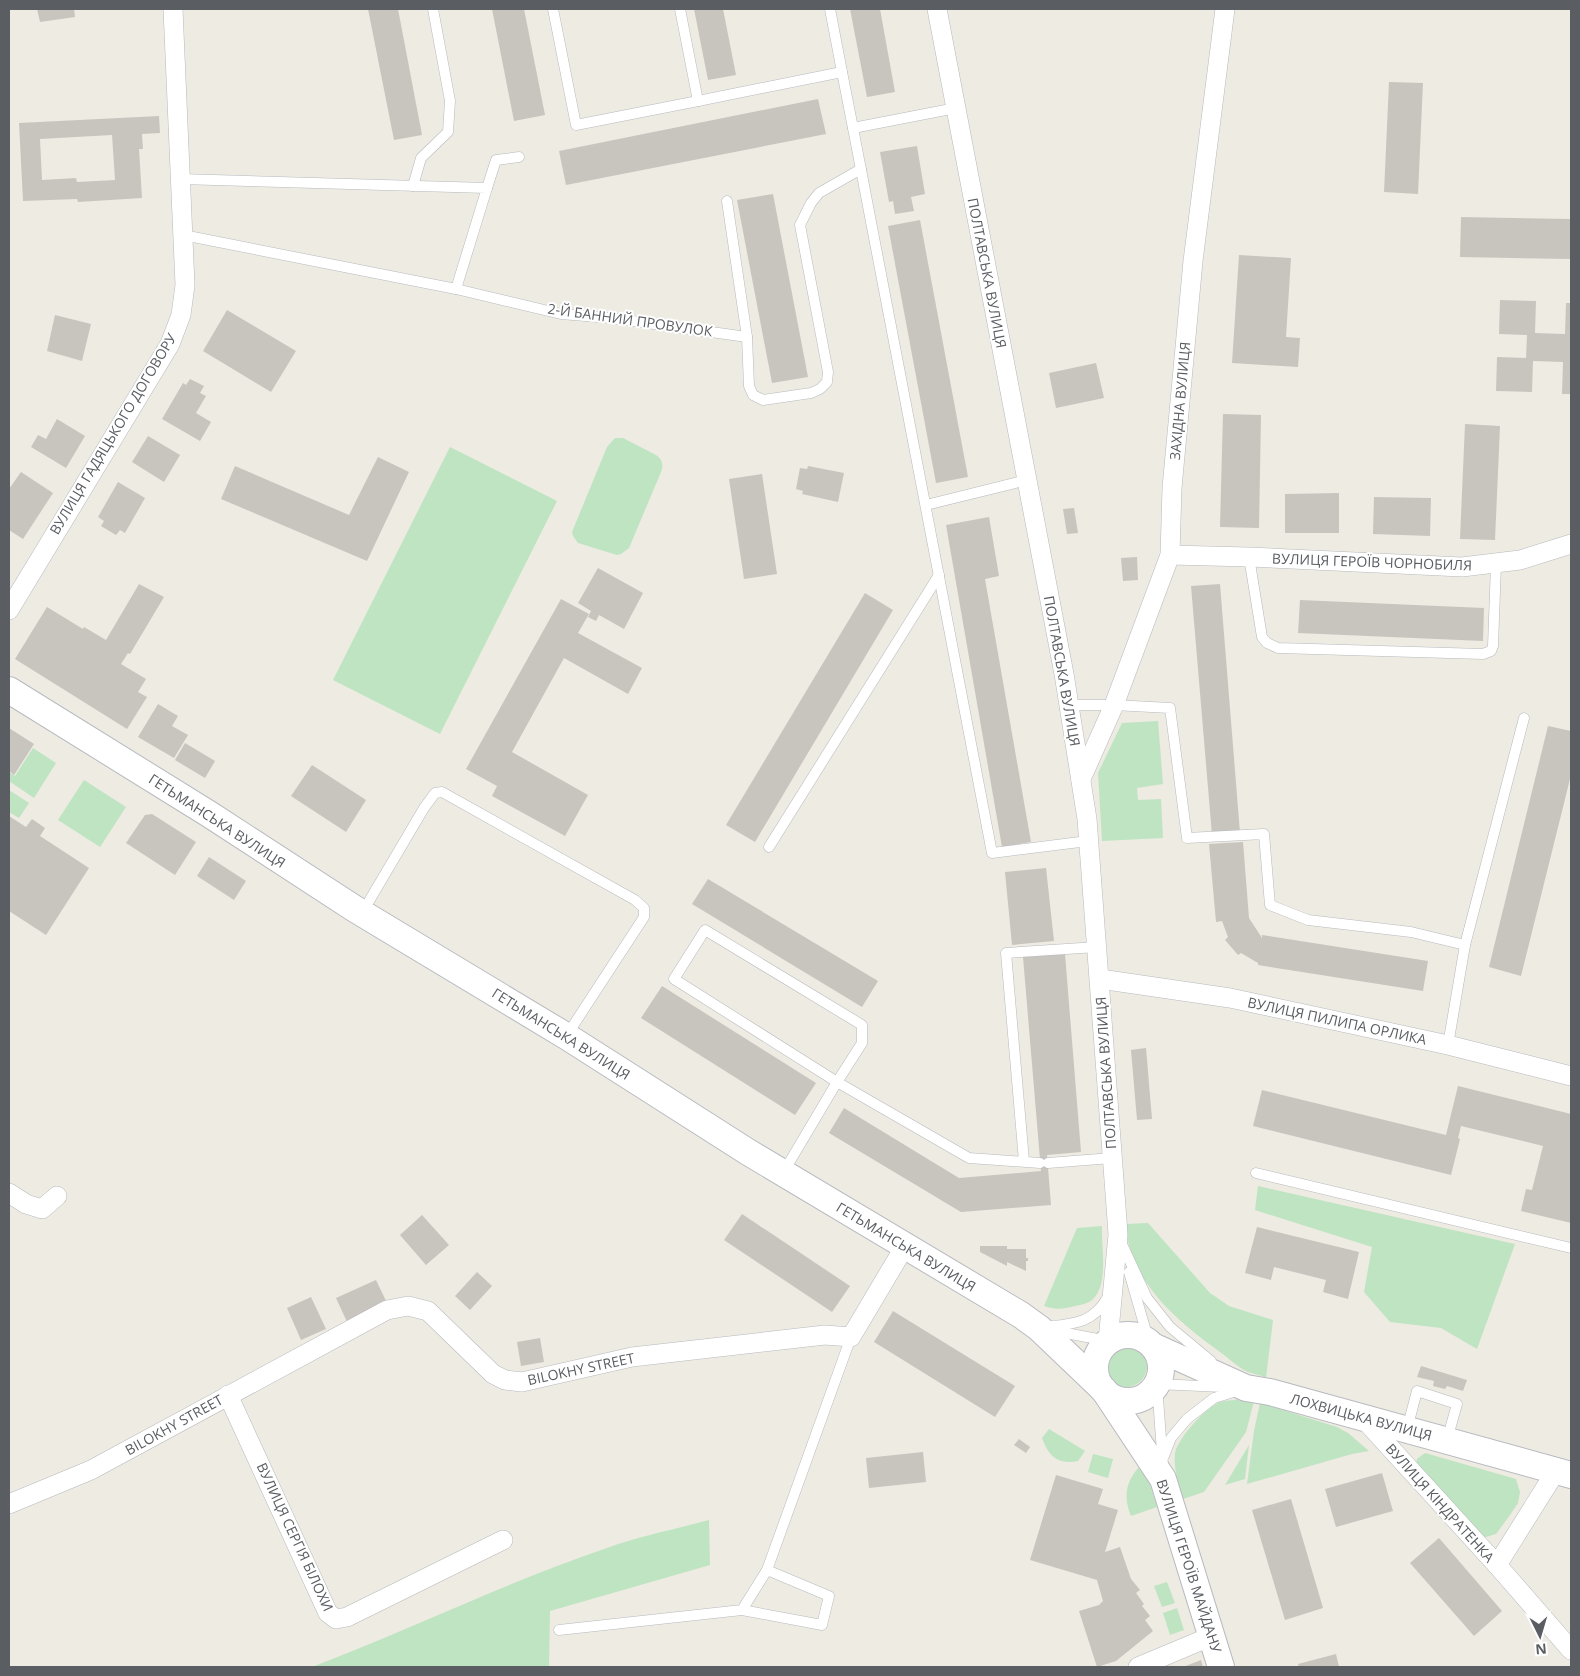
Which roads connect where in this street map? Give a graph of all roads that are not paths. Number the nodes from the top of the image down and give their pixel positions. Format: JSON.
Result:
{"nodes":[{"id":1,"x":173,"y":9,"type":"edge"},
{"id":2,"x":432,"y":9,"type":"edge"},
{"id":3,"x":553,"y":9,"type":"edge"},
{"id":4,"x":680,"y":9,"type":"edge"},
{"id":5,"x":830,"y":9,"type":"edge"},
{"id":6,"x":937,"y":9,"type":"edge"},
{"id":7,"x":1225,"y":9,"type":"edge"},
{"id":8,"x":842,"y":72,"type":"junction"},
{"id":9,"x":698,"y":101,"type":"junction"},
{"id":10,"x":956,"y":108,"type":"junction"},
{"id":11,"x":853,"y":128,"type":"junction"},
{"id":12,"x":519,"y":158,"type":"dead end"},
{"id":13,"x":861,"y":169,"type":"junction"},
{"id":14,"x":180,"y":180,"type":"junction"},
{"id":15,"x":412,"y":186,"type":"junction"},
{"id":16,"x":487,"y":188,"type":"junction"},
{"id":17,"x":727,"y":201,"type":"dead end"},
{"id":18,"x":183,"y":236,"type":"junction"},
{"id":19,"x":456,"y":289,"type":"junction"},
{"id":20,"x":747,"y":337,"type":"junction"},
{"id":21,"x":1027,"y":480,"type":"junction"},
{"id":22,"x":926,"y":505,"type":"junction"},
{"id":23,"x":1571,"y":544,"type":"edge"},
{"id":24,"x":1170,"y":555,"type":"junction"},
{"id":25,"x":1250,"y":557,"type":"junction"},
{"id":26,"x":1496,"y":564,"type":"junction"},
{"id":27,"x":939,"y":575,"type":"junction"},
{"id":28,"x":9,"y":610,"type":"edge"},
{"id":29,"x":9,"y":690,"type":"edge"},
{"id":30,"x":1069,"y":705,"type":"junction"},
{"id":31,"x":1114,"y":705,"type":"junction"},
{"id":32,"x":1524,"y":718,"type":"dead end"},
{"id":33,"x":1081,"y":779,"type":"junction"},
{"id":34,"x":1088,"y":841,"type":"junction"},
{"id":35,"x":769,"y":847,"type":"dead end"},
{"id":36,"x":362,"y":914,"type":"junction"},
{"id":37,"x":1465,"y":945,"type":"junction"},
{"id":38,"x":1097,"y":947,"type":"junction"},
{"id":39,"x":1100,"y":979,"type":"junction"},
{"id":40,"x":566,"y":1036,"type":"junction"},
{"id":41,"x":1448,"y":1045,"type":"junction"},
{"id":42,"x":1571,"y":1076,"type":"edge"},
{"id":43,"x":837,"y":1082,"type":"junction"},
{"id":44,"x":1112,"y":1158,"type":"junction"},
{"id":45,"x":1024,"y":1161,"type":"junction"},
{"id":46,"x":783,"y":1173,"type":"junction"},
{"id":47,"x":1256,"y":1173,"type":"dead end"},
{"id":48,"x":9,"y":1193,"type":"edge"},
{"id":49,"x":57,"y":1196,"type":"dead end"},
{"id":50,"x":1118,"y":1236,"type":"junction"},
{"id":51,"x":906,"y":1246,"type":"junction"},
{"id":52,"x":1571,"y":1248,"type":"edge"},
{"id":53,"x":1113,"y":1287,"type":"junction"},
{"id":54,"x":1039,"y":1328,"type":"junction"},
{"id":55,"x":851,"y":1337,"type":"junction"},
{"id":56,"x":1108,"y":1341,"type":"junction"},
{"id":57,"x":1152,"y":1344,"type":"junction"},
{"id":58,"x":1157,"y":1384,"type":"junction"},
{"id":59,"x":1246,"y":1388,"type":"junction"},
{"id":60,"x":1104,"y":1390,"type":"junction"},
{"id":61,"x":228,"y":1395,"type":"junction"},
{"id":62,"x":1363,"y":1418,"type":"junction"},
{"id":63,"x":1407,"y":1430,"type":"junction"},
{"id":64,"x":1447,"y":1441,"type":"junction"},
{"id":65,"x":1563,"y":1473,"type":"edge"},
{"id":66,"x":1163,"y":1480,"type":"junction"},
{"id":67,"x":9,"y":1504,"type":"edge"},
{"id":68,"x":503,"y":1540,"type":"dead end"},
{"id":69,"x":1497,"y":1565,"type":"junction"},
{"id":70,"x":767,"y":1570,"type":"junction"},
{"id":71,"x":742,"y":1610,"type":"junction"},
{"id":72,"x":559,"y":1630,"type":"dead end"},
{"id":73,"x":1212,"y":1636,"type":"junction"},
{"id":74,"x":1571,"y":1650,"type":"edge"},
{"id":75,"x":1138,"y":1667,"type":"edge"},
{"id":76,"x":1221,"y":1667,"type":"edge"}],
"edges":[{"from":1,"to":14,"type":"street","name":"ВУЛИЦЯ ГАДЯЦЬКОГО ДОГОВОРУ"},
{"from":2,"to":15,"type":"lane"},
{"from":3,"to":9,"type":"lane"},
{"from":4,"to":9,"type":"lane"},
{"from":5,"to":8,"type":"lane"},
{"from":6,"to":10,"type":"street","name":"ПОЛТАВСЬКА ВУЛИЦЯ"},
{"from":7,"to":24,"type":"street","name":"ЗАХІДНА ВУЛИЦЯ"},
{"from":8,"to":9,"type":"lane"},
{"from":8,"to":11,"type":"lane"},
{"from":10,"to":11,"type":"lane"},
{"from":10,"to":21,"type":"street","name":"ПОЛТАВСЬКА ВУЛИЦЯ"},
{"from":11,"to":13,"type":"lane"},
{"from":12,"to":16,"type":"lane"},
{"from":13,"to":20,"type":"lane"},
{"from":13,"to":22,"type":"lane"},
{"from":14,"to":15,"type":"lane"},
{"from":14,"to":18,"type":"street","name":"ВУЛИЦЯ ГАДЯЦЬКОГО ДОГОВОРУ"},
{"from":15,"to":16,"type":"lane"},
{"from":16,"to":19,"type":"lane"},
{"from":17,"to":20,"type":"lane"},
{"from":18,"to":19,"type":"lane","name":"2-Й БАННИЙ ПРОВУЛОК"},
{"from":18,"to":28,"type":"street","name":"ВУЛИЦЯ ГАДЯЦЬКОГО ДОГОВОРУ"},
{"from":19,"to":20,"type":"lane","name":"2-Й БАННИЙ ПРОВУЛОК"},
{"from":21,"to":22,"type":"lane"},
{"from":21,"to":30,"type":"street","name":"ПОЛТАВСЬКА ВУЛИЦЯ"},
{"from":22,"to":27,"type":"lane"},
{"from":23,"to":26,"type":"street","name":"ВУЛИЦЯ ГЕРОЇВ ЧОРНОБИЛЯ"},
{"from":24,"to":25,"type":"street","name":"ВУЛИЦЯ ГЕРОЇВ ЧОРНОБИЛЯ"},
{"from":24,"to":31,"type":"street","name":"ЗАХІДНА ВУЛИЦЯ"},
{"from":25,"to":26,"type":"street","name":"ВУЛИЦЯ ГЕРОЇВ ЧОРНОБИЛЯ"},
{"from":25,"to":26,"type":"lane"},
{"from":27,"to":34,"type":"lane"},
{"from":27,"to":35,"type":"lane"},
{"from":29,"to":36,"type":"street","name":"ГЕТЬМАНСЬКА ВУЛИЦЯ"},
{"from":30,"to":31,"type":"lane"},
{"from":30,"to":33,"type":"street","name":"ПОЛТАВСЬКА ВУЛИЦЯ"},
{"from":31,"to":33,"type":"street","name":"ЗАХІДНА ВУЛИЦЯ"},
{"from":31,"to":37,"type":"lane"},
{"from":32,"to":37,"type":"lane"},
{"from":33,"to":34,"type":"street","name":"ПОЛТАВСЬКА ВУЛИЦЯ"},
{"from":34,"to":38,"type":"street","name":"ПОЛТАВСЬКА ВУЛИЦЯ"},
{"from":36,"to":40,"type":"street","name":"ГЕТЬМАНСЬКА ВУЛИЦЯ"},
{"from":36,"to":40,"type":"lane"},
{"from":37,"to":41,"type":"lane"},
{"from":38,"to":39,"type":"street","name":"ПОЛТАВСЬКА ВУЛИЦЯ"},
{"from":38,"to":45,"type":"lane"},
{"from":39,"to":41,"type":"street","name":"ВУЛИЦЯ ПИЛИПА ОРЛИКА"},
{"from":39,"to":44,"type":"street","name":"ПОЛТАВСЬКА ВУЛИЦЯ"},
{"from":40,"to":46,"type":"street","name":"ГЕТЬМАНСЬКА ВУЛИЦЯ"},
{"from":41,"to":42,"type":"street","name":"ВУЛИЦЯ ПИЛИПА ОРЛИКА"},
{"from":43,"to":43,"type":"lane"},
{"from":43,"to":45,"type":"lane"},
{"from":43,"to":46,"type":"lane"},
{"from":44,"to":45,"type":"lane"},
{"from":44,"to":50,"type":"street","name":"ПОЛТАВСЬКА ВУЛИЦЯ"},
{"from":46,"to":51,"type":"street","name":"ГЕТЬМАНСЬКА ВУЛИЦЯ"},
{"from":47,"to":52,"type":"lane"},
{"from":48,"to":49,"type":"street"},
{"from":50,"to":53,"type":"street","name":"ПОЛТАВСЬКА ВУЛИЦЯ"},
{"from":50,"to":57,"type":"lane"},
{"from":50,"to":59,"type":"lane"},
{"from":51,"to":54,"type":"street","name":"ГЕТЬМАНСЬКА ВУЛИЦЯ"},
{"from":51,"to":55,"type":"street"},
{"from":53,"to":54,"type":"lane"},
{"from":53,"to":56,"type":"street","name":"ПОЛТАВСЬКА ВУЛИЦЯ"},
{"from":54,"to":56,"type":"lane"},
{"from":54,"to":60,"type":"street","name":"ГЕТЬМАНСЬКА ВУЛИЦЯ"},
{"from":55,"to":61,"type":"street","name":"BILOKHY STREET"},
{"from":55,"to":70,"type":"lane"},
{"from":56,"to":57,"type":"street"},
{"from":56,"to":60,"type":"street"},
{"from":57,"to":58,"type":"street"},
{"from":57,"to":59,"type":"street","name":"ЛОХВИЦЬКА ВУЛИЦЯ"},
{"from":58,"to":59,"type":"lane"},
{"from":58,"to":60,"type":"street"},
{"from":58,"to":66,"type":"lane"},
{"from":59,"to":62,"type":"street","name":"ЛОХВИЦЬКА ВУЛИЦЯ"},
{"from":59,"to":66,"type":"lane"},
{"from":60,"to":66,"type":"street","name":"ВУЛИЦЯ ГЕРОЇВ МАЙДАНУ"},
{"from":61,"to":67,"type":"street","name":"BILOKHY STREET"},
{"from":61,"to":68,"type":"street","name":"ВУЛИЦЯ СЕРГІЯ БІЛОХИ"},
{"from":62,"to":63,"type":"street","name":"ЛОХВИЦЬКА ВУЛИЦЯ"},
{"from":62,"to":69,"type":"street","name":"ВУЛИЦЯ КІНДРАТЕНКА"},
{"from":63,"to":64,"type":"street","name":"ЛОХВИЦЬКА ВУЛИЦЯ"},
{"from":63,"to":64,"type":"lane"},
{"from":64,"to":65,"type":"street","name":"ЛОХВИЦЬКА ВУЛИЦЯ"},
{"from":65,"to":69,"type":"street"},
{"from":66,"to":73,"type":"street","name":"ВУЛИЦЯ ГЕРОЇВ МАЙДАНУ"},
{"from":69,"to":74,"type":"street","name":"ВУЛИЦЯ КІНДРАТЕНКА"},
{"from":70,"to":71,"type":"lane"},
{"from":70,"to":71,"type":"lane"},
{"from":71,"to":72,"type":"lane"},
{"from":73,"to":75,"type":"street"},
{"from":73,"to":76,"type":"street","name":"ВУЛИЦЯ ГЕРОЇВ МАЙДАНУ"}]}
